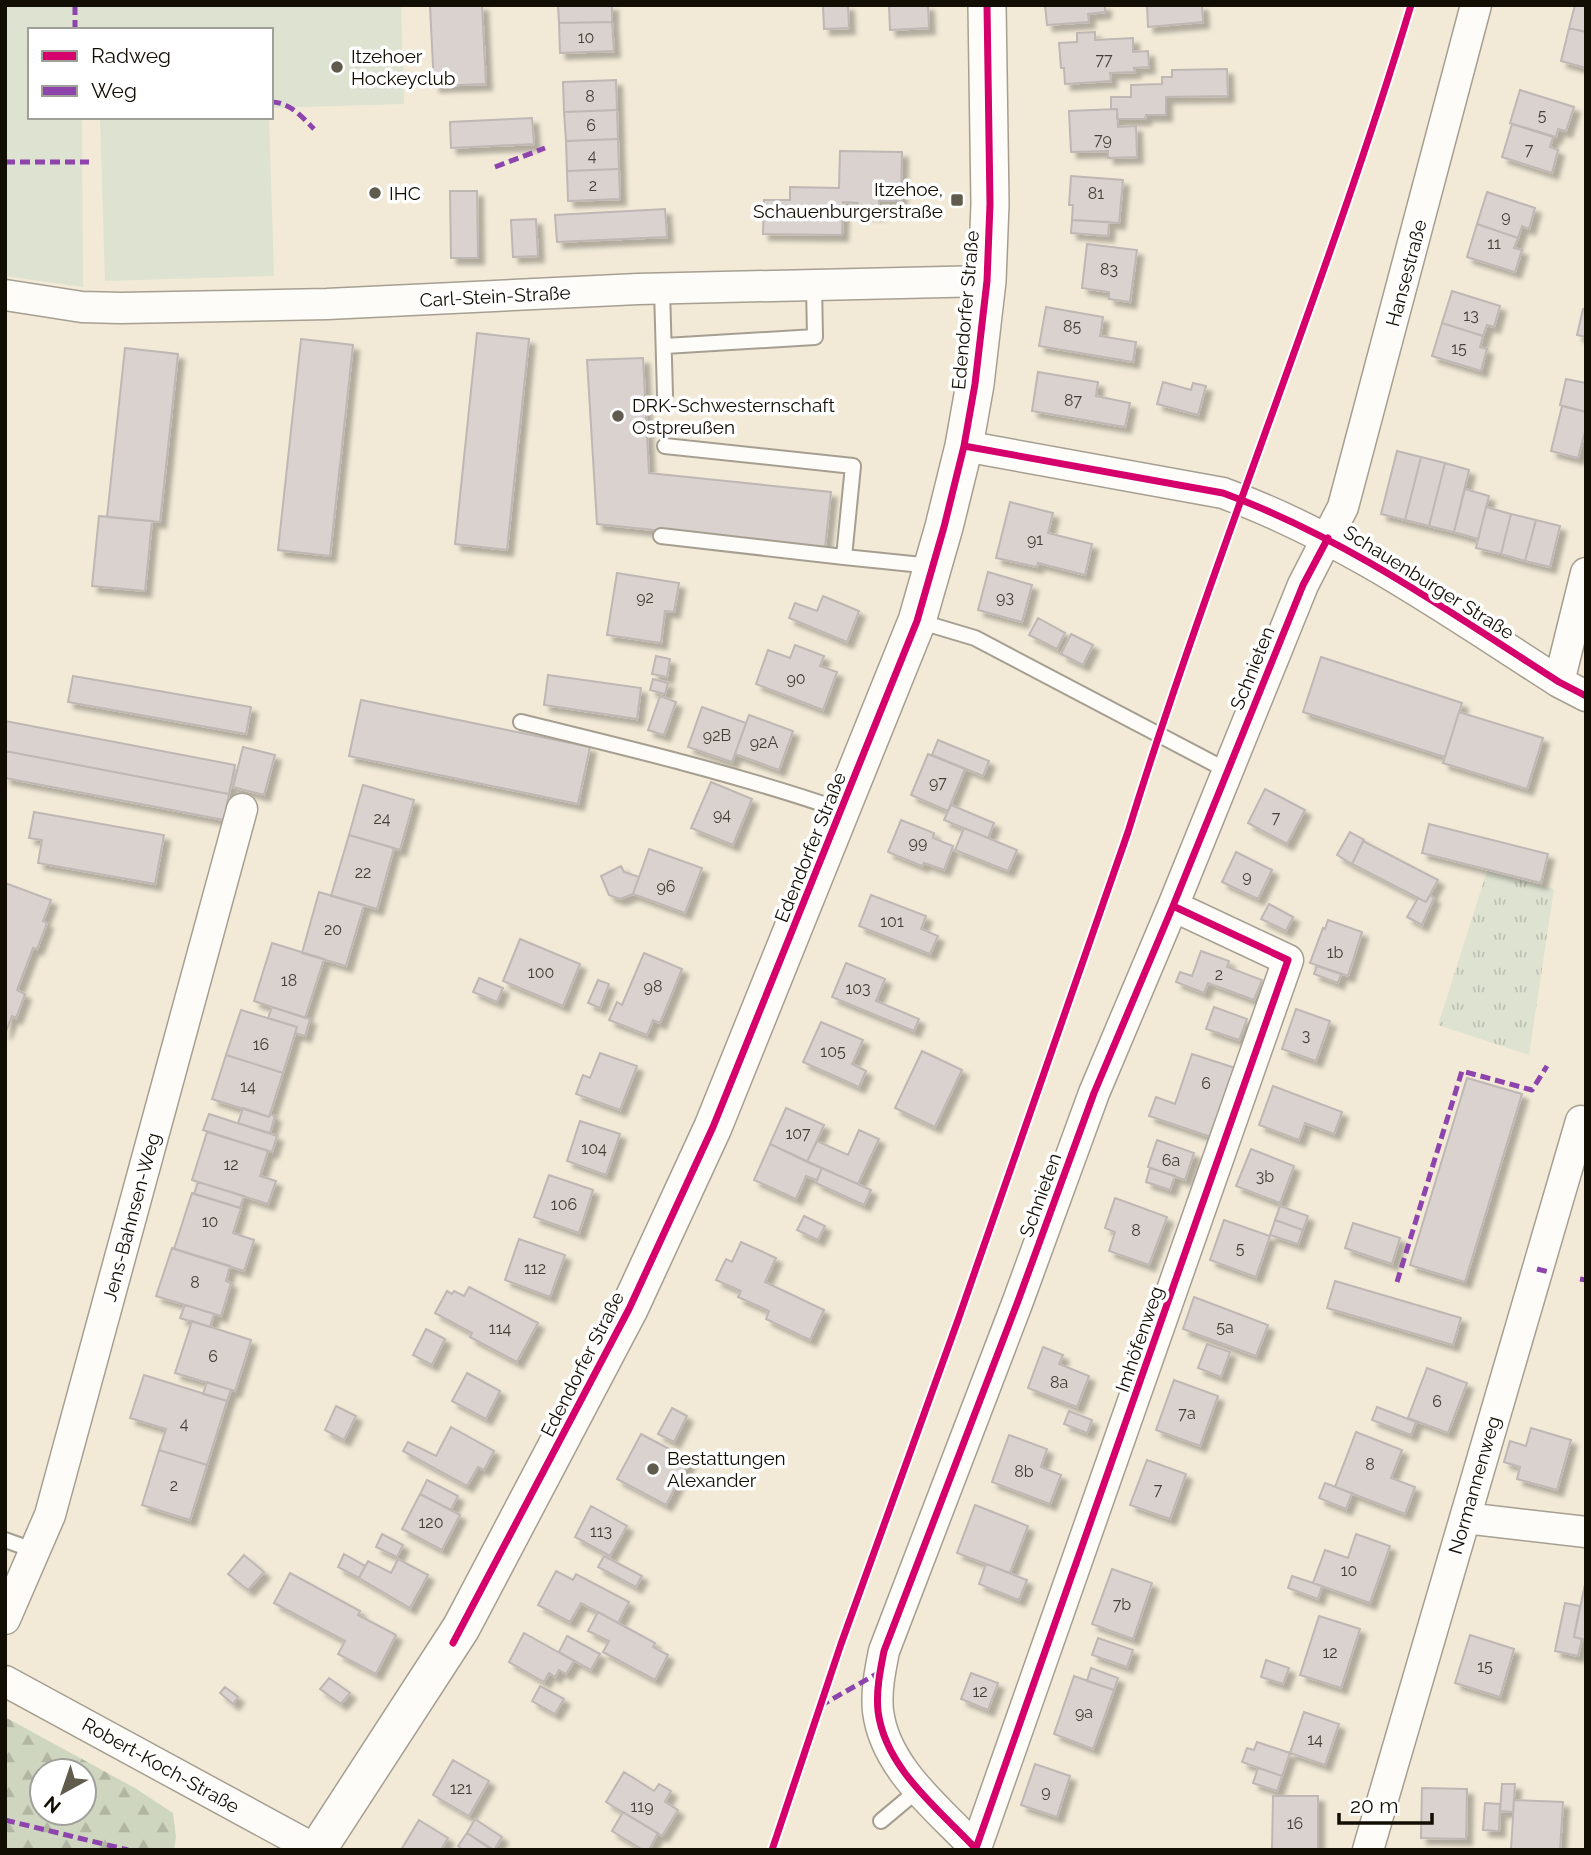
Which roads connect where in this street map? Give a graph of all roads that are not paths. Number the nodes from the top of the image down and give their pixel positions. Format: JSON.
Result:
{"nodes":[{"id":1,"x":987,"y":5,"type":"edge"},
{"id":2,"x":1476,"y":5,"type":"edge"},
{"id":3,"x":986,"y":281,"type":"junction"},
{"id":4,"x":814,"y":285,"type":"junction"},
{"id":5,"x":662,"y":289,"type":"junction"},
{"id":6,"x":5,"y":295,"type":"edge"},
{"id":7,"x":665,"y":346,"type":"junction"},
{"id":8,"x":665,"y":395,"type":"dead end"},
{"id":9,"x":665,"y":446,"type":"dead end"},
{"id":10,"x":964,"y":446,"type":"junction"},
{"id":11,"x":661,"y":536,"type":"dead end"},
{"id":12,"x":1328,"y":538,"type":"junction"},
{"id":13,"x":844,"y":557,"type":"junction"},
{"id":14,"x":933,"y":567,"type":"junction"},
{"id":15,"x":1586,"y":573,"type":"edge"},
{"id":16,"x":917,"y":621,"type":"junction"},
{"id":17,"x":1559,"y":682,"type":"junction"},
{"id":18,"x":1586,"y":696,"type":"edge"},
{"id":19,"x":521,"y":722,"type":"dead end"},
{"id":20,"x":1227,"y":771,"type":"junction"},
{"id":21,"x":242,"y":809,"type":"dead end"},
{"id":22,"x":842,"y":810,"type":"junction"},
{"id":23,"x":1173,"y":906,"type":"junction"},
{"id":24,"x":1583,"y":1122,"type":"edge"},
{"id":25,"x":1465,"y":1518,"type":"junction"},
{"id":26,"x":1586,"y":1532,"type":"edge"},
{"id":27,"x":5,"y":1540,"type":"edge"},
{"id":28,"x":36,"y":1550,"type":"junction"},
{"id":29,"x":5,"y":1619,"type":"edge"},
{"id":30,"x":5,"y":1681,"type":"edge"},
{"id":31,"x":918,"y":1790,"type":"junction"},
{"id":32,"x":881,"y":1821,"type":"dead end"},
{"id":33,"x":977,"y":1849,"type":"edge"},
{"id":34,"x":317,"y":1850,"type":"edge"},
{"id":35,"x":1368,"y":1850,"type":"edge"}],
"edges":[{"from":1,"to":3,"type":"street","name":"Edendorfer Straße"},
{"from":2,"to":12,"type":"street","name":"Hansestraße"},
{"from":3,"to":4,"type":"street","name":"Carl-Stein-Straße"},
{"from":3,"to":10,"type":"street","name":"Edendorfer Straße"},
{"from":4,"to":5,"type":"street","name":"Carl-Stein-Straße"},
{"from":4,"to":7,"type":"lane"},
{"from":5,"to":6,"type":"street","name":"Carl-Stein-Straße"},
{"from":5,"to":7,"type":"lane"},
{"from":7,"to":8,"type":"lane"},
{"from":9,"to":13,"type":"lane"},
{"from":10,"to":12,"type":"street","name":"Schauenburger Straße"},
{"from":10,"to":14,"type":"street","name":"Edendorfer Straße"},
{"from":11,"to":13,"type":"lane"},
{"from":12,"to":17,"type":"street","name":"Schauenburger Straße"},
{"from":12,"to":20,"type":"street","name":"Schnieten"},
{"from":13,"to":14,"type":"lane"},
{"from":14,"to":16,"type":"street","name":"Edendorfer Straße"},
{"from":15,"to":17,"type":"street"},
{"from":16,"to":20,"type":"lane"},
{"from":16,"to":22,"type":"street","name":"Edendorfer Straße"},
{"from":17,"to":18,"type":"street","name":"Schauenburger Straße"},
{"from":19,"to":22,"type":"lane"},
{"from":20,"to":23,"type":"street","name":"Schnieten"},
{"from":21,"to":28,"type":"street","name":"Jens-Bahnsen-Weg"},
{"from":22,"to":34,"type":"street","name":"Edendorfer Straße"},
{"from":23,"to":31,"type":"street","name":"Schnieten"},
{"from":23,"to":33,"type":"street","name":"Imhöfenweg"},
{"from":24,"to":25,"type":"street","name":"Normannenweg"},
{"from":25,"to":26,"type":"street"},
{"from":25,"to":35,"type":"street","name":"Normannenweg"},
{"from":27,"to":28,"type":"lane"},
{"from":28,"to":29,"type":"street","name":"Jens-Bahnsen-Weg"},
{"from":30,"to":34,"type":"street","name":"Robert-Koch-Straße"},
{"from":31,"to":32,"type":"lane"},
{"from":31,"to":33,"type":"street","name":"Schnieten"}]}
